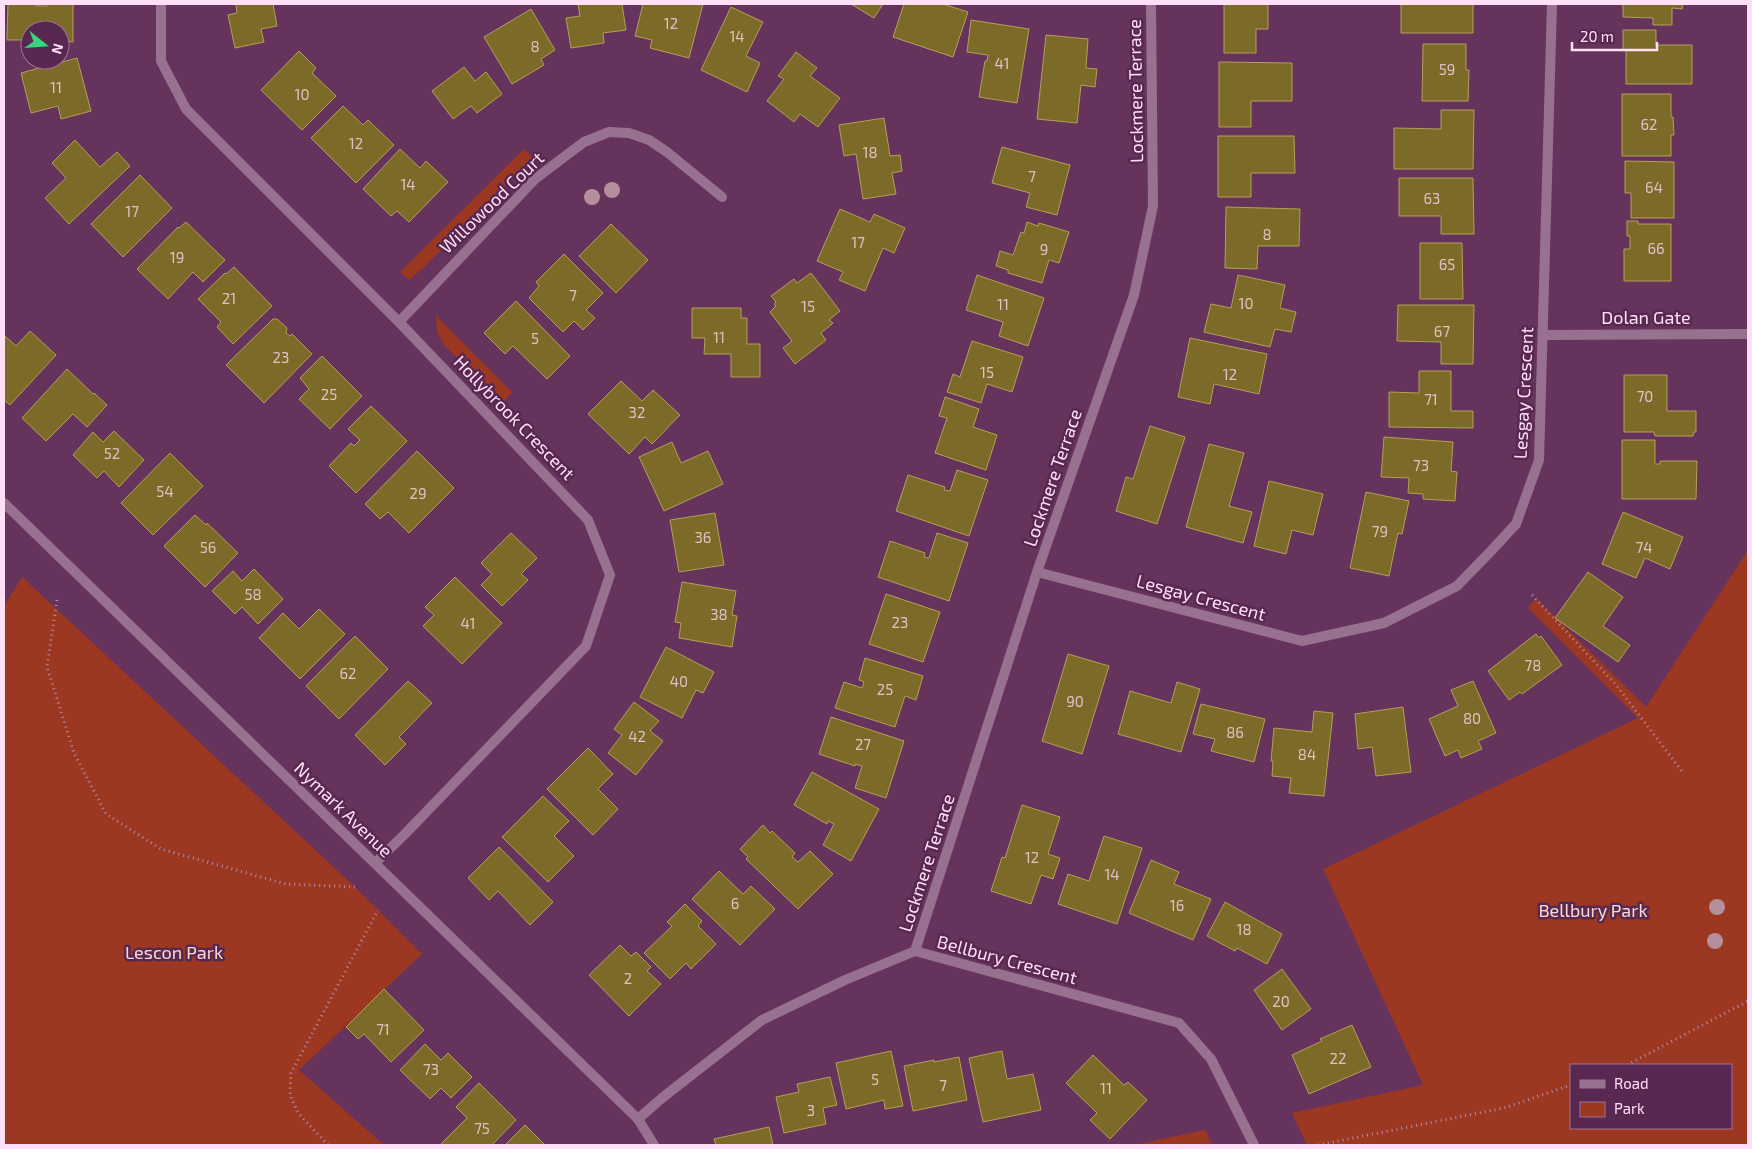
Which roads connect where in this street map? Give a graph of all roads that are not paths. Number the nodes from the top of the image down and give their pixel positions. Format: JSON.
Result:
{"nodes":[{"id":1,"x":161,"y":4,"type":"edge"},
{"id":2,"x":1151,"y":4,"type":"edge"},
{"id":3,"x":1552,"y":4,"type":"edge"},
{"id":4,"x":722,"y":197,"type":"dead end"},
{"id":5,"x":399,"y":322,"type":"junction"},
{"id":6,"x":1748,"y":334,"type":"edge"},
{"id":7,"x":1544,"y":335,"type":"junction"},
{"id":8,"x":4,"y":503,"type":"edge"},
{"id":9,"x":1037,"y":572,"type":"junction"},
{"id":10,"x":375,"y":863,"type":"junction"},
{"id":11,"x":915,"y":951,"type":"junction"},
{"id":12,"x":638,"y":1119,"type":"junction"},
{"id":13,"x":654,"y":1145,"type":"edge"},
{"id":14,"x":1254,"y":1145,"type":"edge"}],
"edges":[{"from":1,"to":5,"type":"street","name":"Hollybrook Crescent"},
{"from":2,"to":9,"type":"street","name":"Lockmere Terrace"},
{"from":3,"to":7,"type":"street","name":"Lesgay Crescent"},
{"from":4,"to":5,"type":"street","name":"Willowood Court"},
{"from":5,"to":10,"type":"street","name":"Hollybrook Crescent"},
{"from":6,"to":7,"type":"street","name":"Dolan Gate"},
{"from":7,"to":9,"type":"street","name":"Lesgay Crescent"},
{"from":8,"to":10,"type":"street","name":"Nymark Avenue"},
{"from":9,"to":11,"type":"street","name":"Lockmere Terrace"},
{"from":10,"to":12,"type":"street","name":"Nymark Avenue"},
{"from":11,"to":12,"type":"street","name":"Bellbury Crescent"},
{"from":11,"to":14,"type":"street","name":"Bellbury Crescent"},
{"from":12,"to":13,"type":"street","name":"Nymark Avenue"}]}
